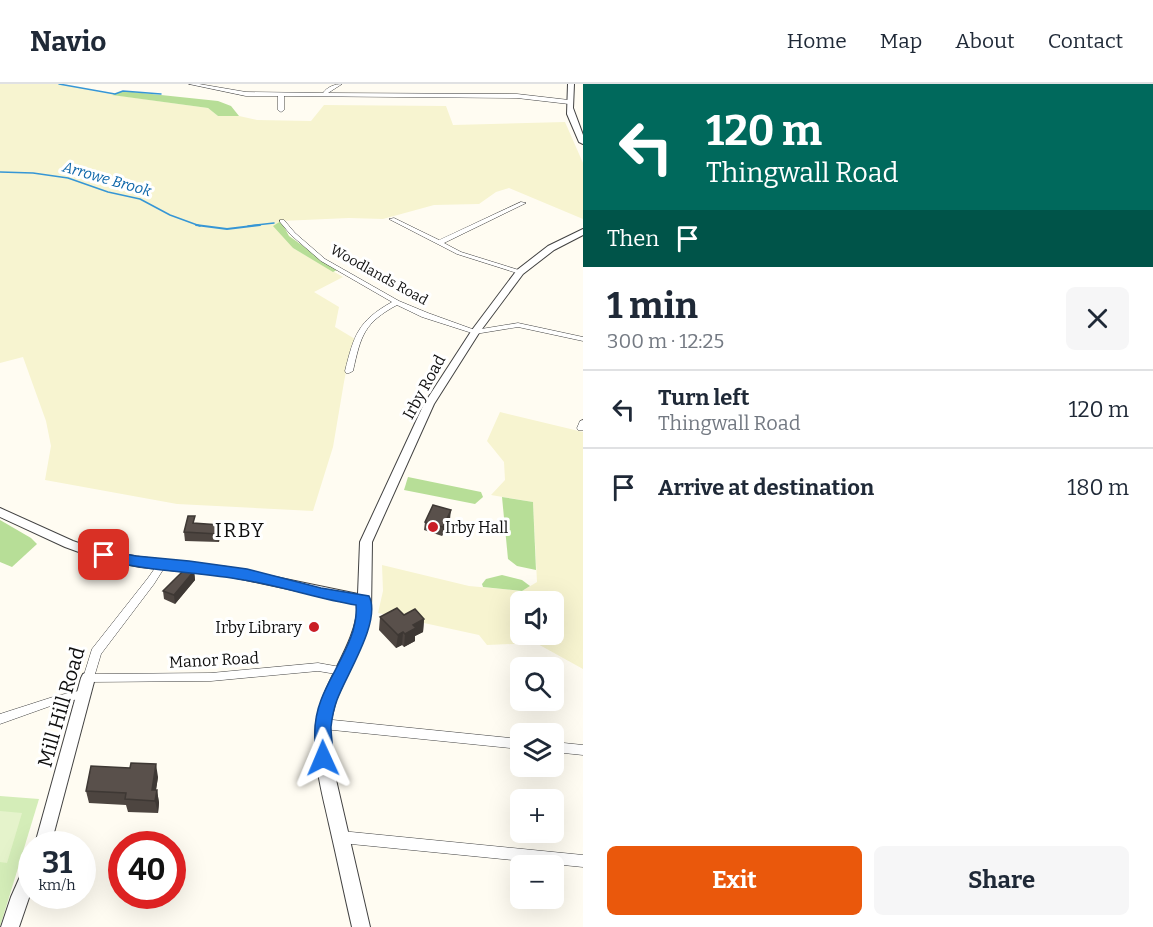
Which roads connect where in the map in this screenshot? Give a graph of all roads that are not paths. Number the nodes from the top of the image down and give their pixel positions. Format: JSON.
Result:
{"nodes":[{"id":1,"x":191,"y":84,"type":"edge"},
{"id":2,"x":240,"y":84,"type":"edge"},
{"id":3,"x":340,"y":84,"type":"edge"},
{"id":4,"x":379,"y":84,"type":"edge"},
{"id":5,"x":448,"y":84,"type":"edge"},
{"id":6,"x":571,"y":84,"type":"edge"},
{"id":7,"x":232,"y":92,"type":"junction"},
{"id":8,"x":282,"y":94,"type":"junction"},
{"id":9,"x":325,"y":94,"type":"junction"},
{"id":10,"x":380,"y":95,"type":"junction"},
{"id":11,"x":449,"y":96,"type":"junction"},
{"id":12,"x":568,"y":102,"type":"junction"},
{"id":13,"x":282,"y":110,"type":"dead end"},
{"id":14,"x":583,"y":142,"type":"edge"},
{"id":15,"x":516,"y":204,"type":"dead end"},
{"id":16,"x":392,"y":219,"type":"dead end"},
{"id":17,"x":282,"y":221,"type":"dead end"},
{"id":18,"x":583,"y":232,"type":"edge"},
{"id":19,"x":438,"y":243,"type":"junction"},
{"id":20,"x":520,"y":272,"type":"junction"},
{"id":21,"x":397,"y":302,"type":"junction"},
{"id":22,"x":475,"y":332,"type":"junction"},
{"id":23,"x":583,"y":339,"type":"edge"},
{"id":24,"x":349,"y":371,"type":"dead end"},
{"id":25,"x":0,"y":512,"type":"edge"},
{"id":26,"x":163,"y":563,"type":"junction"},
{"id":27,"x":364,"y":600,"type":"junction"},
{"id":28,"x":342,"y":672,"type":"junction"},
{"id":29,"x":88,"y":678,"type":"junction"},
{"id":30,"x":83,"y":694,"type":"junction"},
{"id":31,"x":0,"y":719,"type":"edge"},
{"id":32,"x":323,"y":724,"type":"junction"},
{"id":33,"x":510,"y":743,"type":"edge"},
{"id":34,"x":564,"y":748,"type":"edge"},
{"id":35,"x":583,"y":750,"type":"edge"},
{"id":36,"x":47,"y":831,"type":"edge"},
{"id":37,"x":341,"y":837,"type":"junction"},
{"id":38,"x":583,"y":861,"type":"edge"},
{"id":39,"x":18,"y":900,"type":"edge"},
{"id":40,"x":10,"y":927,"type":"edge"},
{"id":41,"x":362,"y":927,"type":"edge"}],
"edges":[{"from":1,"to":7,"type":"street"},
{"from":2,"to":7,"type":"street"},
{"from":3,"to":9,"type":"street"},
{"from":4,"to":10,"type":"street"},
{"from":5,"to":11,"type":"street"},
{"from":6,"to":12,"type":"street"},
{"from":7,"to":8,"type":"street"},
{"from":8,"to":9,"type":"street"},
{"from":8,"to":13,"type":"street"},
{"from":9,"to":10,"type":"street"},
{"from":10,"to":11,"type":"street"},
{"from":11,"to":12,"type":"street"},
{"from":12,"to":14,"type":"street"},
{"from":15,"to":19,"type":"street"},
{"from":16,"to":19,"type":"street"},
{"from":17,"to":21,"type":"street","name":"Woodlands Road"},
{"from":18,"to":20,"type":"street","name":"Irby Road"},
{"from":19,"to":20,"type":"street"},
{"from":20,"to":22,"type":"street","name":"Irby Road"},
{"from":21,"to":22,"type":"street","name":"Woodlands Road"},
{"from":21,"to":24,"type":"street"},
{"from":22,"to":23,"type":"street"},
{"from":22,"to":27,"type":"street","name":"Irby Road"},
{"from":25,"to":26,"type":"street"},
{"from":26,"to":27,"type":"street"},
{"from":26,"to":29,"type":"street","name":"Mill Hill Road"},
{"from":27,"to":28,"type":"street","name":"Irby Road"},
{"from":28,"to":29,"type":"street","name":"Manor Road"},
{"from":28,"to":32,"type":"street","name":"Irby Road"},
{"from":29,"to":30,"type":"street","name":"Mill Hill Road"},
{"from":30,"to":31,"type":"street"},
{"from":30,"to":36,"type":"street","name":"Mill Hill Road"},
{"from":32,"to":33,"type":"street"},
{"from":32,"to":37,"type":"street","name":"Irby Road"},
{"from":34,"to":35,"type":"street"},
{"from":37,"to":38,"type":"street"},
{"from":37,"to":41,"type":"street","name":"Irby Road"},
{"from":39,"to":40,"type":"street"}]}
